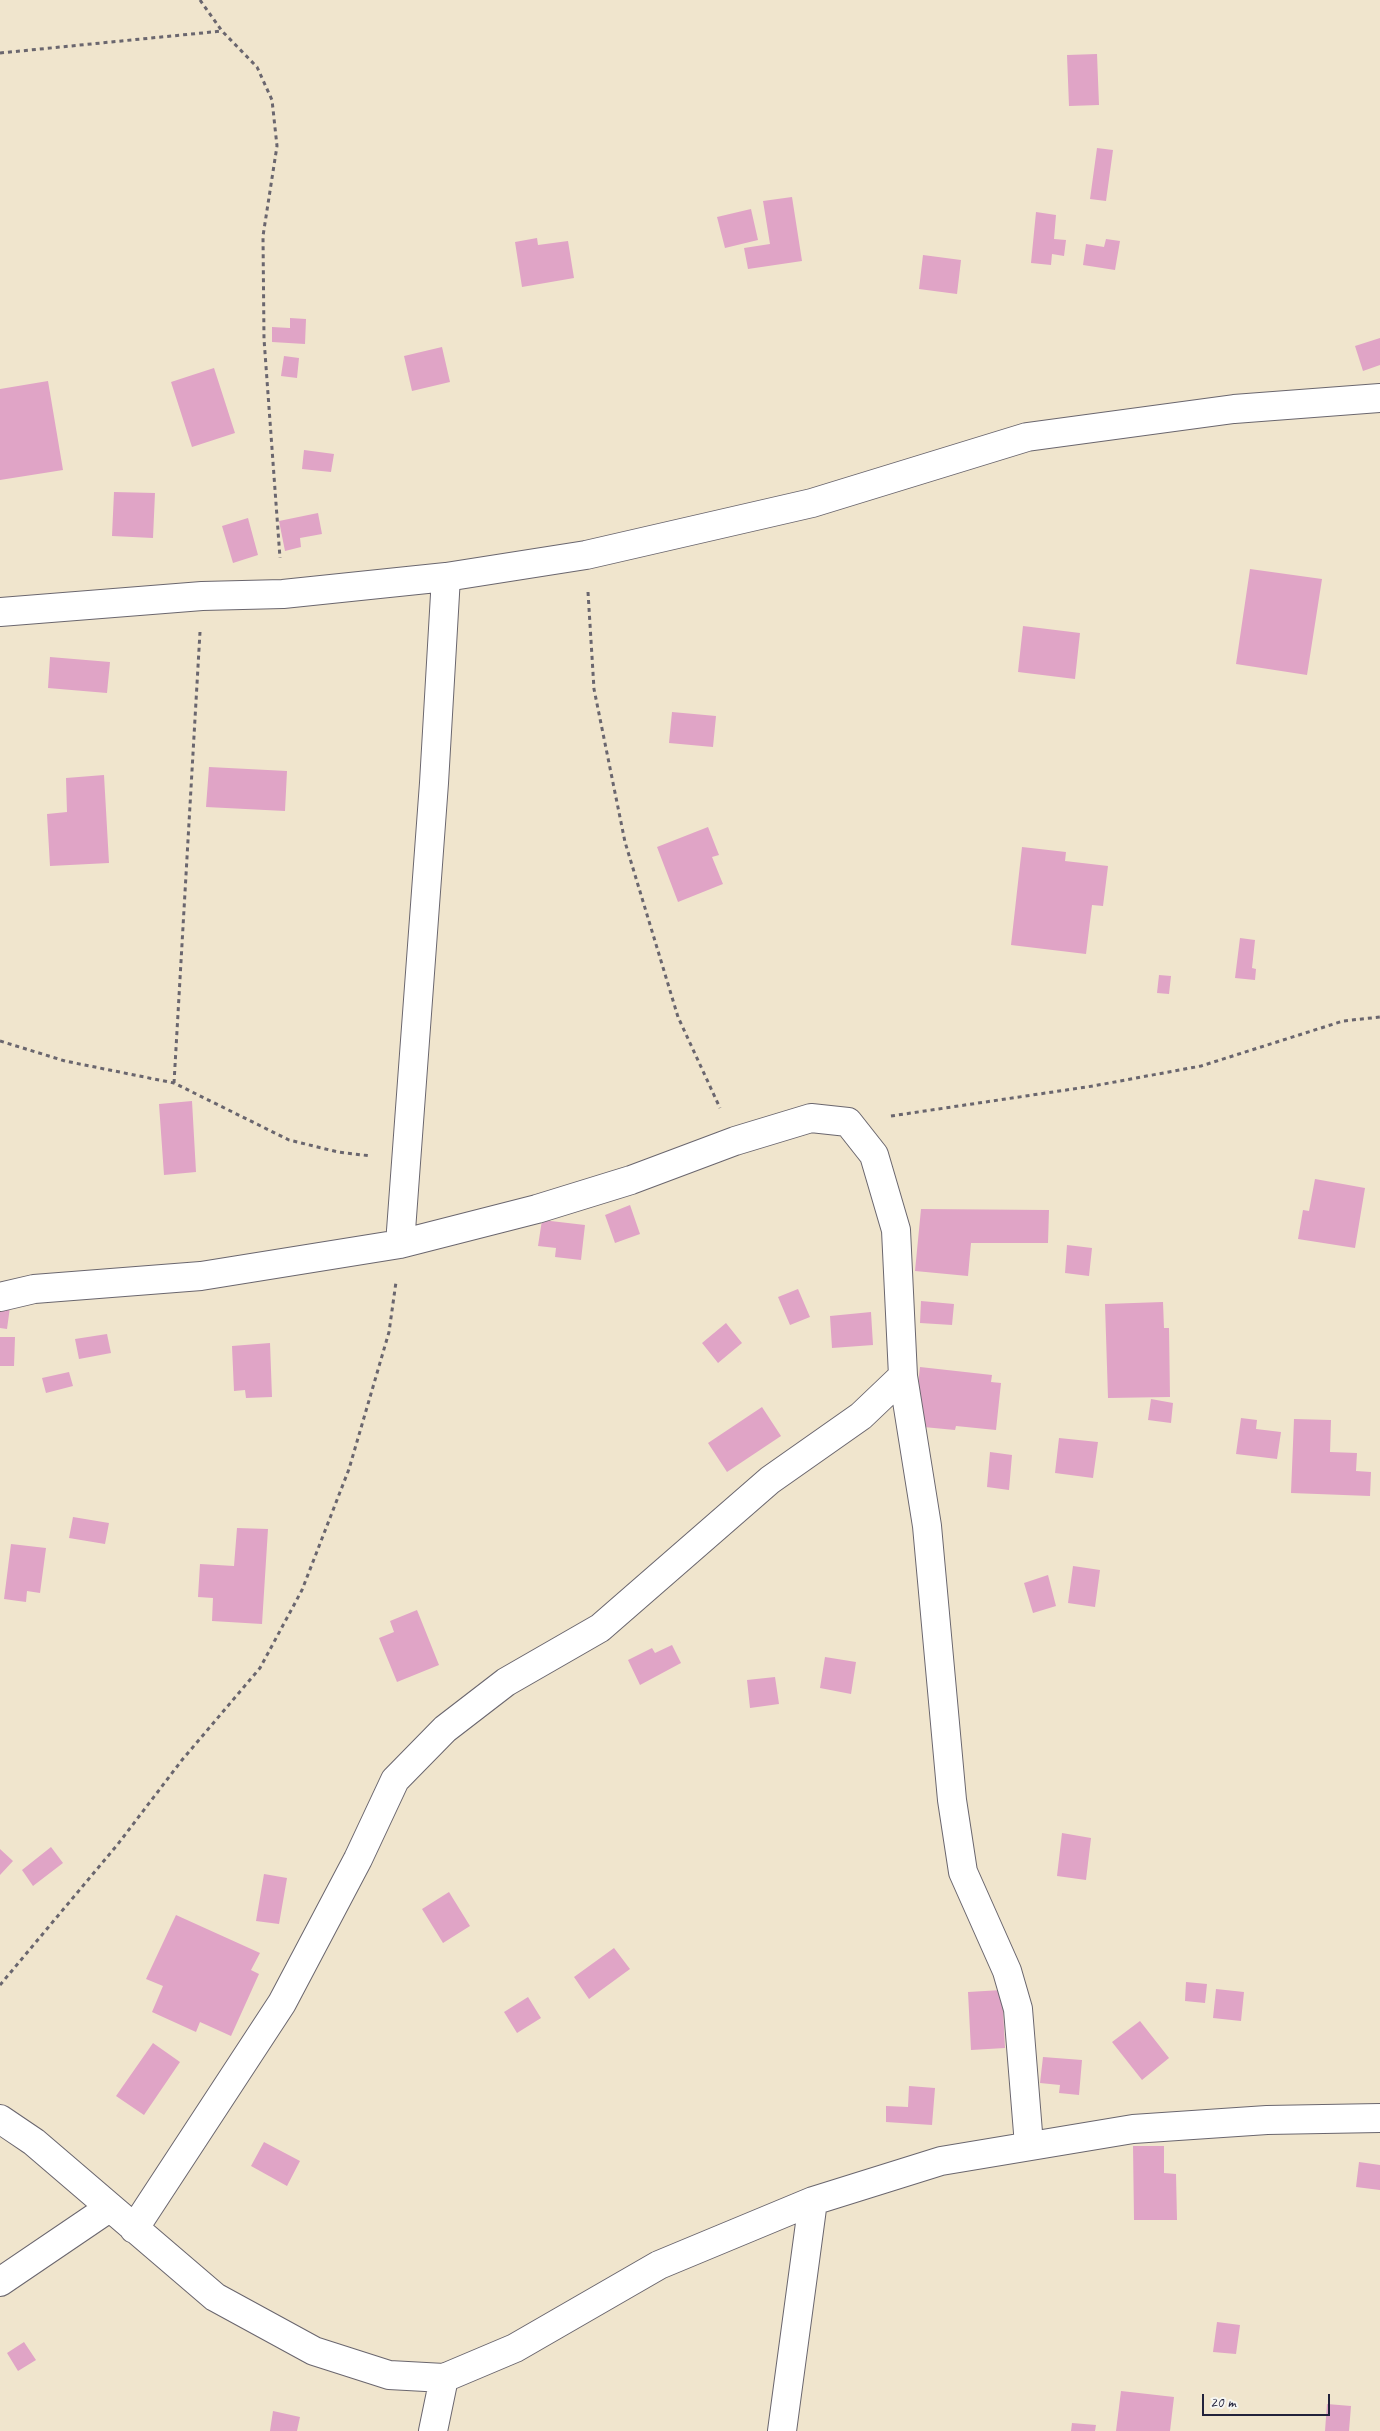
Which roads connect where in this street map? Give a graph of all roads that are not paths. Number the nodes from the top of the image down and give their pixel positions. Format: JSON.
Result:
{"nodes":[{"id":1,"x":1380,"y":398,"type":"edge"},
{"id":2,"x":446,"y":577,"type":"junction"},
{"id":3,"x":0,"y":612,"type":"edge"},
{"id":4,"x":400,"y":1244,"type":"junction"},
{"id":5,"x":0,"y":1297,"type":"edge"},
{"id":6,"x":903,"y":1376,"type":"junction"},
{"id":7,"x":1380,"y":2118,"type":"edge"},
{"id":8,"x":0,"y":2119,"type":"edge"},
{"id":9,"x":1029,"y":2145,"type":"junction"},
{"id":10,"x":813,"y":2201,"type":"junction"},
{"id":11,"x":109,"y":2208,"type":"junction"},
{"id":12,"x":134,"y":2229,"type":"junction"},
{"id":13,"x":0,"y":2282,"type":"edge"},
{"id":14,"x":444,"y":2378,"type":"junction"},
{"id":15,"x":433,"y":2431,"type":"edge"},
{"id":16,"x":782,"y":2431,"type":"edge"}],
"edges":[{"from":1,"to":2,"type":"street"},
{"from":2,"to":3,"type":"street"},
{"from":2,"to":4,"type":"street"},
{"from":4,"to":5,"type":"street"},
{"from":4,"to":6,"type":"street"},
{"from":6,"to":9,"type":"street"},
{"from":6,"to":12,"type":"street"},
{"from":7,"to":9,"type":"street"},
{"from":8,"to":11,"type":"street"},
{"from":9,"to":10,"type":"street"},
{"from":10,"to":14,"type":"street"},
{"from":10,"to":16,"type":"street"},
{"from":11,"to":12,"type":"street"},
{"from":11,"to":13,"type":"street"},
{"from":12,"to":14,"type":"street"},
{"from":14,"to":15,"type":"street"}]}
